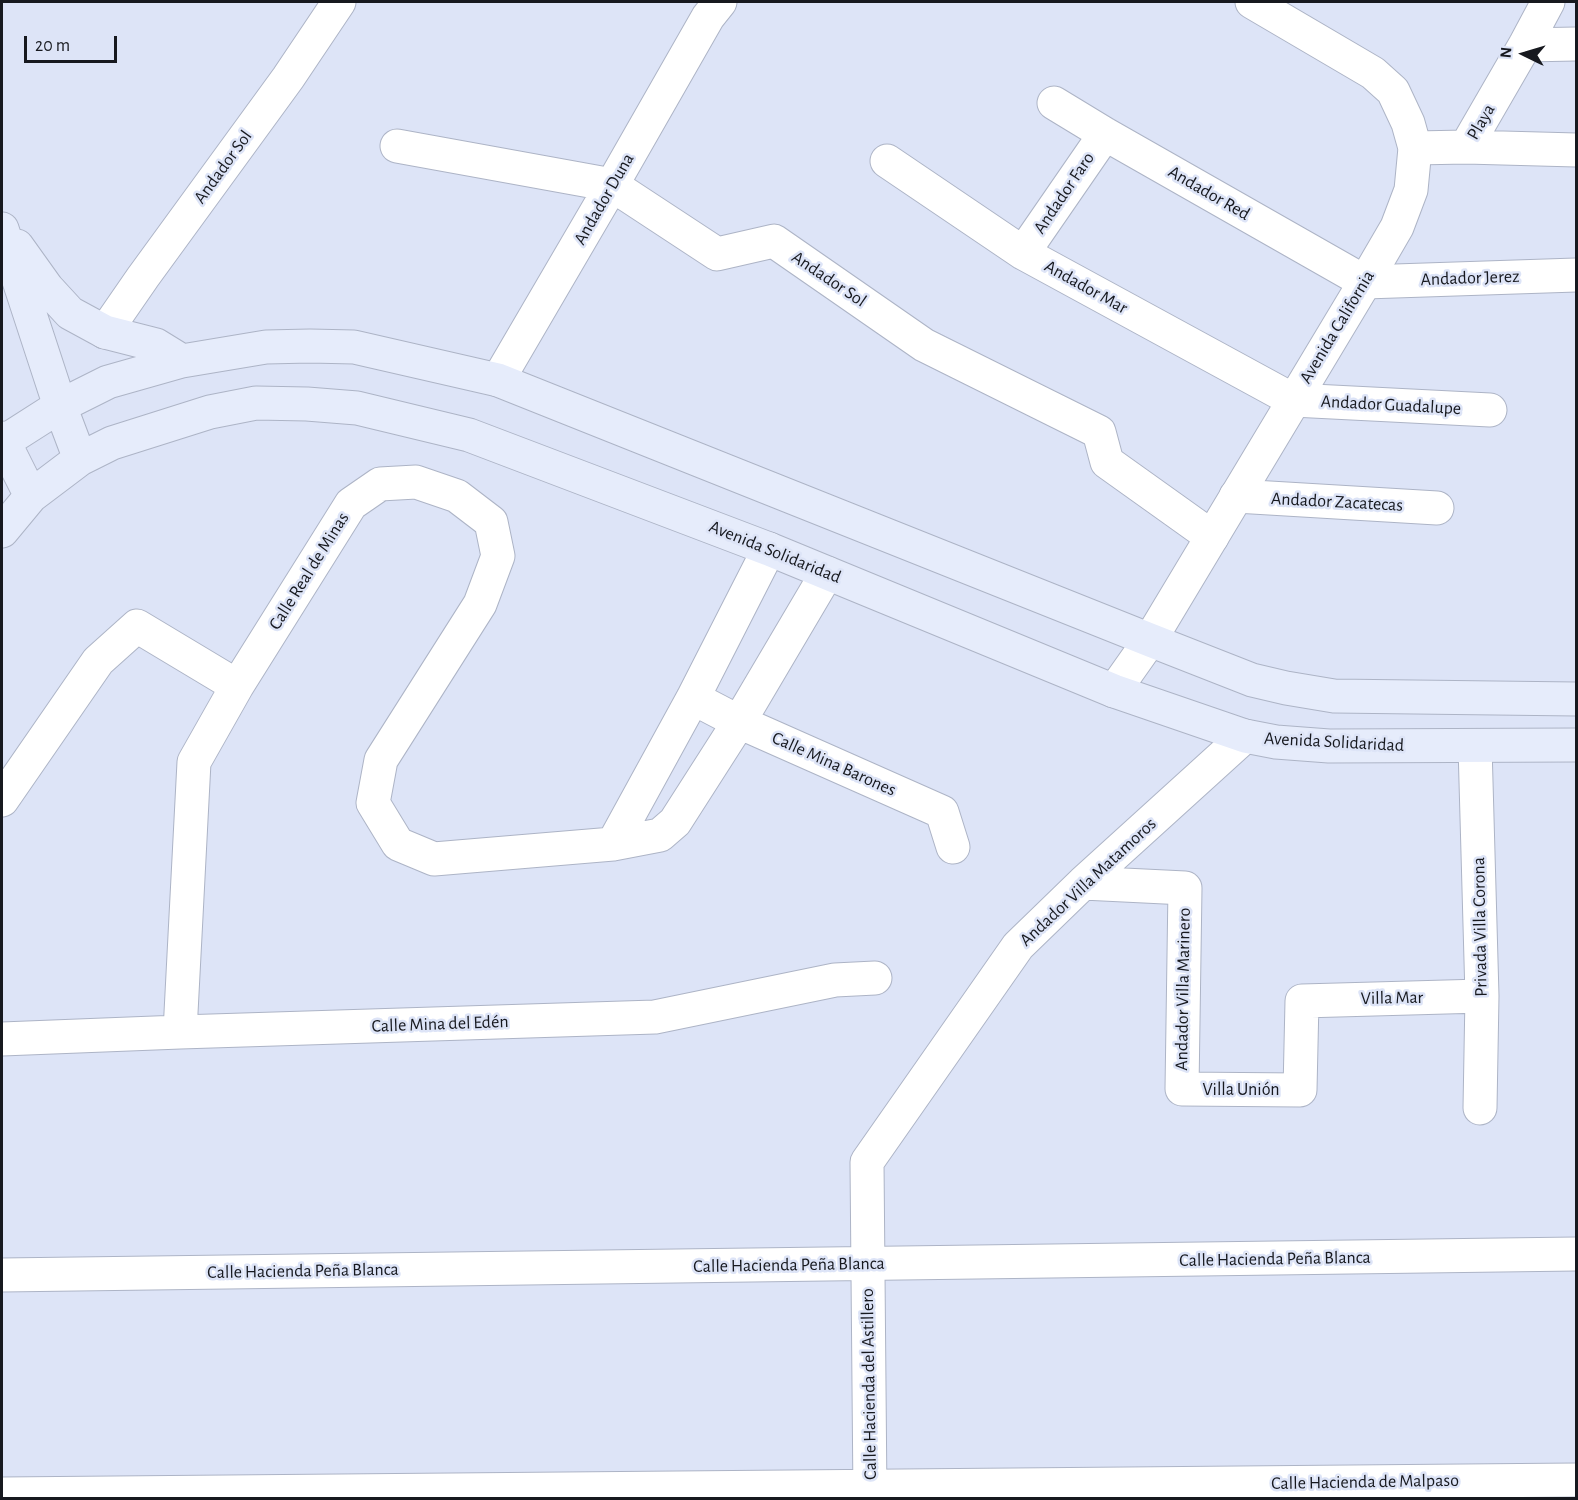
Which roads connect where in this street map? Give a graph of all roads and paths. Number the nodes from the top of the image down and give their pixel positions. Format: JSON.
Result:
{"nodes":[{"id":1,"x":339,"y":2,"type":"edge"},
{"id":2,"x":1252,"y":2,"type":"edge"},
{"id":3,"x":1548,"y":2,"type":"edge"},
{"id":4,"x":714,"y":9,"type":"edge"},
{"id":5,"x":1576,"y":44,"type":"edge"},
{"id":6,"x":1525,"y":45,"type":"junction"},
{"id":7,"x":1054,"y":103,"type":"dead end"},
{"id":8,"x":1105,"y":134,"type":"junction"},
{"id":9,"x":397,"y":146,"type":"dead end"},
{"id":10,"x":1466,"y":147,"type":"junction"},
{"id":11,"x":1415,"y":148,"type":"junction"},
{"id":12,"x":1576,"y":150,"type":"edge"},
{"id":13,"x":886,"y":161,"type":"dead end"},
{"id":14,"x":612,"y":185,"type":"junction"},
{"id":15,"x":2,"y":228,"type":"edge"},
{"id":16,"x":1023,"y":253,"type":"junction"},
{"id":17,"x":1576,"y":275,"type":"edge"},
{"id":18,"x":1365,"y":282,"type":"junction"},
{"id":19,"x":105,"y":332,"type":"junction"},
{"id":20,"x":182,"y":361,"type":"junction"},
{"id":21,"x":498,"y":380,"type":"junction"},
{"id":22,"x":1293,"y":400,"type":"junction"},
{"id":23,"x":60,"y":406,"type":"junction"},
{"id":24,"x":1490,"y":410,"type":"dead end"},
{"id":25,"x":2,"y":441,"type":"edge"},
{"id":26,"x":80,"y":459,"type":"junction"},
{"id":27,"x":31,"y":496,"type":"junction"},
{"id":28,"x":1236,"y":496,"type":"junction"},
{"id":29,"x":1437,"y":508,"type":"dead end"},
{"id":30,"x":2,"y":531,"type":"edge"},
{"id":31,"x":1212,"y":537,"type":"junction"},
{"id":32,"x":769,"y":549,"type":"junction"},
{"id":33,"x":827,"y":573,"type":"junction"},
{"id":34,"x":1150,"y":640,"type":"junction"},
{"id":35,"x":237,"y":686,"type":"junction"},
{"id":36,"x":1114,"y":691,"type":"junction"},
{"id":37,"x":693,"y":698,"type":"junction"},
{"id":38,"x":1576,"y":699,"type":"edge"},
{"id":39,"x":739,"y":722,"type":"junction"},
{"id":40,"x":1245,"y":736,"type":"junction"},
{"id":41,"x":1576,"y":745,"type":"edge"},
{"id":42,"x":1475,"y":746,"type":"junction"},
{"id":43,"x":2,"y":800,"type":"edge"},
{"id":44,"x":613,"y":844,"type":"junction"},
{"id":45,"x":953,"y":847,"type":"dead end"},
{"id":46,"x":1083,"y":883,"type":"junction"},
{"id":47,"x":875,"y":978,"type":"dead end"},
{"id":48,"x":1482,"y":996,"type":"junction"},
{"id":49,"x":180,"y":1032,"type":"junction"},
{"id":50,"x":2,"y":1039,"type":"edge"},
{"id":51,"x":1182,"y":1089,"type":"joint"},
{"id":52,"x":1300,"y":1090,"type":"joint"},
{"id":53,"x":1480,"y":1108,"type":"dead end"},
{"id":54,"x":867,"y":1162,"type":"joint"},
{"id":55,"x":1576,"y":1254,"type":"edge"},
{"id":56,"x":867,"y":1264,"type":"junction"},
{"id":57,"x":2,"y":1275,"type":"edge"},
{"id":58,"x":1576,"y":1480,"type":"edge"},
{"id":59,"x":870,"y":1493,"type":"edge"},
{"id":60,"x":2,"y":1494,"type":"edge"}],
"edges":[{"from":1,"to":19,"type":"street","name":"Andador Sol"},
{"from":2,"to":11,"type":"street","name":"Avenida California"},
{"from":3,"to":6,"type":"street","name":"Playa"},
{"from":4,"to":14,"type":"street","name":"Andador Duna"},
{"from":5,"to":6,"type":"street"},
{"from":6,"to":10,"type":"street","name":"Playa"},
{"from":7,"to":8,"type":"street","name":"Andador Red"},
{"from":8,"to":16,"type":"street","name":"Andador Faro"},
{"from":8,"to":18,"type":"street","name":"Andador Red"},
{"from":9,"to":14,"type":"street","name":"Andador Sol"},
{"from":10,"to":11,"type":"street"},
{"from":10,"to":12,"type":"street"},
{"from":11,"to":18,"type":"street","name":"Avenida California"},
{"from":13,"to":16,"type":"street","name":"Andador Mar"},
{"from":14,"to":21,"type":"street","name":"Andador Duna"},
{"from":14,"to":31,"type":"street","name":"Andador Sol"},
{"from":15,"to":19,"type":"main road"},
{"from":15,"to":23,"type":"main road"},
{"from":16,"to":22,"type":"street","name":"Andador Mar"},
{"from":17,"to":18,"type":"street","name":"Andador Jerez"},
{"from":18,"to":22,"type":"street","name":"Avenida California"},
{"from":19,"to":20,"type":"main road"},
{"from":20,"to":21,"type":"main road"},
{"from":20,"to":23,"type":"main road"},
{"from":21,"to":34,"type":"main road"},
{"from":22,"to":24,"type":"street","name":"Andador Guadalupe"},
{"from":22,"to":28,"type":"street","name":"Avenida California"},
{"from":23,"to":25,"type":"main road"},
{"from":23,"to":26,"type":"main road"},
{"from":25,"to":27,"type":"main road"},
{"from":26,"to":27,"type":"main road","name":"Avenida Solidaridad"},
{"from":26,"to":32,"type":"main road","name":"Avenida Solidaridad"},
{"from":27,"to":30,"type":"main road","name":"Avenida Solidaridad"},
{"from":28,"to":29,"type":"street","name":"Andador Zacatecas"},
{"from":28,"to":31,"type":"street","name":"Avenida California"},
{"from":31,"to":34,"type":"street","name":"Avenida California"},
{"from":32,"to":33,"type":"main road","name":"Avenida Solidaridad"},
{"from":32,"to":37,"type":"street"},
{"from":33,"to":36,"type":"main road","name":"Avenida Solidaridad"},
{"from":33,"to":39,"type":"street","name":"Calle Real de Minas"},
{"from":34,"to":36,"type":"street","name":"Avenida California"},
{"from":34,"to":38,"type":"main road"},
{"from":35,"to":43,"type":"street"},
{"from":35,"to":44,"type":"street","name":"Calle Real de Minas"},
{"from":35,"to":49,"type":"street","name":"Calle Real de Minas"},
{"from":36,"to":40,"type":"main road","name":"Avenida Solidaridad"},
{"from":37,"to":39,"type":"street","name":"Calle Mina Barones"},
{"from":37,"to":44,"type":"street"},
{"from":39,"to":44,"type":"street","name":"Calle Real de Minas"},
{"from":39,"to":45,"type":"street","name":"Calle Mina Barones"},
{"from":40,"to":42,"type":"main road","name":"Avenida Solidaridad"},
{"from":40,"to":46,"type":"street","name":"Andador Villa Matamoros"},
{"from":41,"to":42,"type":"main road","name":"Avenida Solidaridad"},
{"from":42,"to":48,"type":"street","name":"Privada Villa Corona"},
{"from":46,"to":51,"type":"street","name":"Andador Villa Marinero"},
{"from":46,"to":54,"type":"street","name":"Andador Villa Matamoros"},
{"from":47,"to":49,"type":"street","name":"Calle Mina del Edén"},
{"from":48,"to":52,"type":"street","name":"Villa Mar"},
{"from":48,"to":53,"type":"street","name":"Privada Villa Corona"},
{"from":49,"to":50,"type":"street","name":"Calle Mina del Edén"},
{"from":51,"to":52,"type":"street","name":"Villa Unión"},
{"from":54,"to":56,"type":"street","name":"Calle Hacienda del Astillero"},
{"from":55,"to":56,"type":"street","name":"Calle Hacienda Peña Blanca"},
{"from":56,"to":57,"type":"street","name":"Calle Hacienda Peña Blanca"},
{"from":56,"to":59,"type":"street","name":"Calle Hacienda del Astillero"},
{"from":58,"to":59,"type":"street","name":"Calle Hacienda de Malpaso"},
{"from":59,"to":60,"type":"street","name":"Calle Hacienda de Malpaso"}]}
